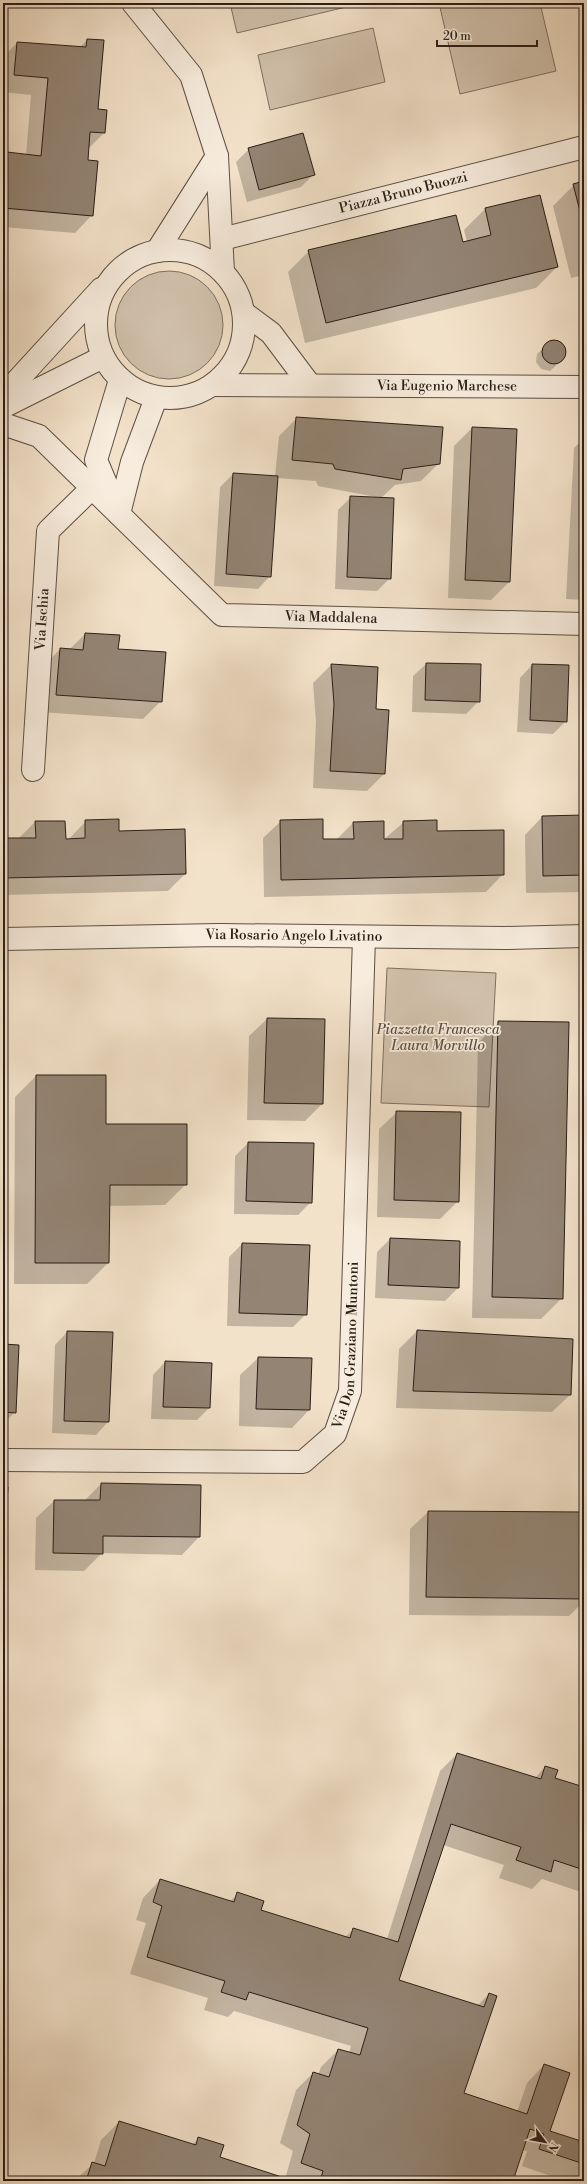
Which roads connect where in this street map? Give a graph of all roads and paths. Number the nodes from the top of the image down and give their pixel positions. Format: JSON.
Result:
{"nodes":[{"id":1,"x":133,"y":3,"type":"edge"},
{"id":2,"x":584,"y":147,"type":"edge"},
{"id":3,"x":217,"y":156,"type":"junction"},
{"id":4,"x":222,"y":239,"type":"junction"},
{"id":5,"x":157,"y":251,"type":"junction"},
{"id":6,"x":223,"y":272,"type":"junction"},
{"id":7,"x":111,"y":278,"type":"junction"},
{"id":8,"x":244,"y":313,"type":"junction"},
{"id":9,"x":103,"y":357,"type":"junction"},
{"id":10,"x":120,"y":380,"type":"junction"},
{"id":11,"x":213,"y":385,"type":"junction"},
{"id":12,"x":310,"y":385,"type":"junction"},
{"id":13,"x":584,"y":387,"type":"edge"},
{"id":14,"x":3,"y":396,"type":"edge"},
{"id":15,"x":156,"y":398,"type":"junction"},
{"id":16,"x":3,"y":407,"type":"edge"},
{"id":17,"x":3,"y":424,"type":"edge"},
{"id":18,"x":92,"y":488,"type":"junction"},
{"id":19,"x":119,"y":514,"type":"junction"},
{"id":20,"x":584,"y":624,"type":"edge"},
{"id":21,"x":33,"y":770,"type":"dead end"},
{"id":22,"x":584,"y":936,"type":"edge"},
{"id":23,"x":364,"y":937,"type":"junction"},
{"id":24,"x":3,"y":940,"type":"edge"},
{"id":25,"x":3,"y":1460,"type":"edge"}],
"edges":[{"from":1,"to":3,"type":"street"},
{"from":2,"to":4,"type":"street","name":"Piazza Bruno Buozzi"},
{"from":3,"to":4,"type":"street"},
{"from":3,"to":5,"type":"street"},
{"from":4,"to":6,"type":"street"},
{"from":5,"to":6,"type":"street"},
{"from":5,"to":7,"type":"street"},
{"from":6,"to":8,"type":"street"},
{"from":7,"to":9,"type":"street"},
{"from":7,"to":14,"type":"street"},
{"from":8,"to":11,"type":"street"},
{"from":8,"to":12,"type":"street"},
{"from":9,"to":10,"type":"street"},
{"from":9,"to":16,"type":"street"},
{"from":10,"to":15,"type":"street"},
{"from":10,"to":19,"type":"street","name":"Via Maddalena"},
{"from":11,"to":12,"type":"street","name":"Via Eugenio Marchese"},
{"from":11,"to":15,"type":"street"},
{"from":12,"to":13,"type":"street","name":"Via Eugenio Marchese"},
{"from":15,"to":19,"type":"street"},
{"from":17,"to":18,"type":"street","name":"Via Maddalena"},
{"from":18,"to":19,"type":"street","name":"Via Maddalena"},
{"from":18,"to":21,"type":"street","name":"Via Ischia"},
{"from":19,"to":20,"type":"street","name":"Via Maddalena"},
{"from":22,"to":23,"type":"street","name":"Via Rosario Angelo Livatino"},
{"from":23,"to":24,"type":"street","name":"Via Rosario Angelo Livatino"},
{"from":23,"to":25,"type":"street","name":"Via Don Graziano Muntoni"}]}
